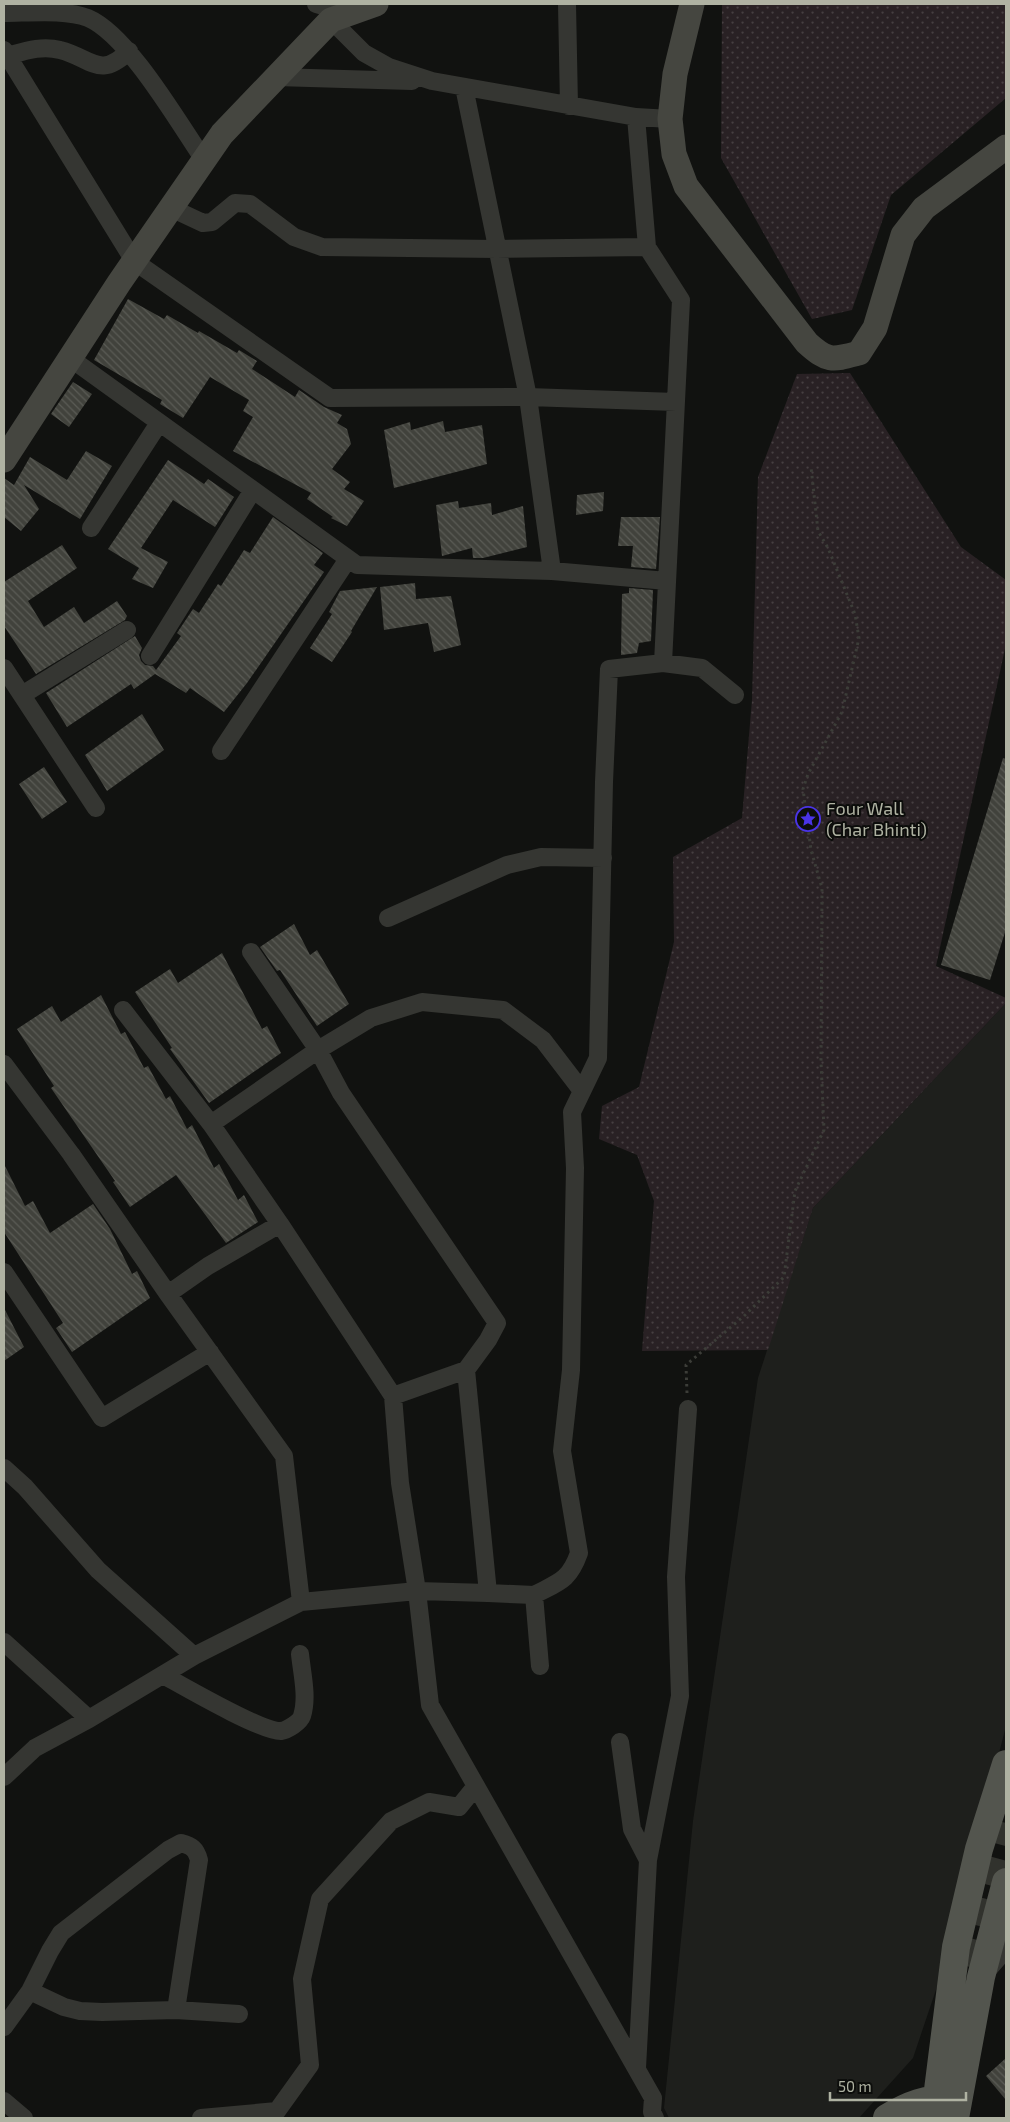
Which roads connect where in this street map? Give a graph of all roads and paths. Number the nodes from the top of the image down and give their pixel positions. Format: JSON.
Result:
{"nodes":[{"id":1,"x":376,"y":4,"type":"edge"},
{"id":2,"x":566,"y":4,"type":"edge"},
{"id":3,"x":692,"y":4,"type":"edge"},
{"id":4,"x":4,"y":12,"type":"edge"},
{"id":5,"x":324,"y":12,"type":"edge"},
{"id":6,"x":130,"y":51,"type":"junction"},
{"id":7,"x":5,"y":53,"type":"edge"},
{"id":8,"x":276,"y":77,"type":"junction"},
{"id":9,"x":432,"y":81,"type":"junction"},
{"id":10,"x":464,"y":87,"type":"junction"},
{"id":11,"x":568,"y":106,"type":"junction"},
{"id":12,"x":636,"y":117,"type":"junction"},
{"id":13,"x":670,"y":119,"type":"junction"},
{"id":14,"x":1006,"y":147,"type":"edge"},
{"id":15,"x":204,"y":160,"type":"junction"},
{"id":16,"x":171,"y":208,"type":"junction"},
{"id":17,"x":647,"y":248,"type":"junction"},
{"id":18,"x":497,"y":249,"type":"junction"},
{"id":19,"x":134,"y":261,"type":"junction"},
{"id":20,"x":70,"y":358,"type":"junction"},
{"id":21,"x":528,"y":397,"type":"junction"},
{"id":22,"x":676,"y":402,"type":"junction"},
{"id":23,"x":159,"y":423,"type":"junction"},
{"id":24,"x":4,"y":460,"type":"edge"},
{"id":25,"x":811,"y":467,"type":"dead end"},
{"id":26,"x":253,"y":490,"type":"junction"},
{"id":27,"x":91,"y":528,"type":"dead end"},
{"id":28,"x":348,"y":559,"type":"junction"},
{"id":29,"x":552,"y":571,"type":"junction"},
{"id":30,"x":667,"y":581,"type":"junction"},
{"id":31,"x":127,"y":630,"type":"dead end"},
{"id":32,"x":150,"y":656,"type":"dead end"},
{"id":33,"x":663,"y":663,"type":"junction"},
{"id":34,"x":4,"y":668,"type":"edge"},
{"id":35,"x":22,"y":695,"type":"junction"},
{"id":36,"x":735,"y":695,"type":"dead end"},
{"id":37,"x":221,"y":751,"type":"dead end"},
{"id":38,"x":96,"y":808,"type":"dead end"},
{"id":39,"x":603,"y":858,"type":"junction"},
{"id":40,"x":388,"y":918,"type":"dead end"},
{"id":41,"x":251,"y":952,"type":"dead end"},
{"id":42,"x":123,"y":1010,"type":"dead end"},
{"id":43,"x":318,"y":1050,"type":"junction"},
{"id":44,"x":4,"y":1064,"type":"edge"},
{"id":45,"x":582,"y":1091,"type":"junction"},
{"id":46,"x":211,"y":1124,"type":"junction"},
{"id":47,"x":280,"y":1224,"type":"junction"},
{"id":48,"x":4,"y":1272,"type":"edge"},
{"id":49,"x":168,"y":1294,"type":"junction"},
{"id":50,"x":210,"y":1352,"type":"junction"},
{"id":51,"x":466,"y":1370,"type":"junction"},
{"id":52,"x":393,"y":1396,"type":"junction"},
{"id":53,"x":688,"y":1409,"type":"joint"},
{"id":54,"x":4,"y":1468,"type":"edge"},
{"id":55,"x":417,"y":1591,"type":"junction"},
{"id":56,"x":488,"y":1593,"type":"junction"},
{"id":57,"x":534,"y":1595,"type":"junction"},
{"id":58,"x":300,"y":1602,"type":"junction"},
{"id":59,"x":4,"y":1642,"type":"edge"},
{"id":60,"x":300,"y":1654,"type":"dead end"},
{"id":61,"x":194,"y":1656,"type":"junction"},
{"id":62,"x":540,"y":1666,"type":"dead end"},
{"id":63,"x":162,"y":1675,"type":"junction"},
{"id":64,"x":89,"y":1719,"type":"junction"},
{"id":65,"x":620,"y":1742,"type":"dead end"},
{"id":66,"x":1006,"y":1764,"type":"edge"},
{"id":67,"x":4,"y":1777,"type":"edge"},
{"id":68,"x":476,"y":1786,"type":"junction"},
{"id":69,"x":648,"y":1860,"type":"junction"},
{"id":70,"x":1006,"y":1882,"type":"edge"},
{"id":71,"x":1006,"y":1949,"type":"edge"},
{"id":72,"x":981,"y":1977,"type":"junction"},
{"id":73,"x":951,"y":1985,"type":"junction"},
{"id":74,"x":30,"y":1991,"type":"junction"},
{"id":75,"x":176,"y":2010,"type":"junction"},
{"id":76,"x":239,"y":2014,"type":"dead end"},
{"id":77,"x":4,"y":2028,"type":"edge"},
{"id":78,"x":637,"y":2068,"type":"junction"},
{"id":79,"x":4,"y":2101,"type":"edge"},
{"id":80,"x":946,"y":2108,"type":"edge"},
{"id":81,"x":24,"y":2118,"type":"edge"},
{"id":82,"x":200,"y":2118,"type":"edge"},
{"id":83,"x":655,"y":2118,"type":"edge"},
{"id":84,"x":887,"y":2118,"type":"edge"}],
"edges":[{"from":1,"to":5,"type":"street"},
{"from":2,"to":11,"type":"street"},
{"from":3,"to":13,"type":"street"},
{"from":4,"to":6,"type":"street"},
{"from":5,"to":8,"type":"street"},
{"from":5,"to":9,"type":"street"},
{"from":6,"to":7,"type":"street"},
{"from":6,"to":15,"type":"street"},
{"from":7,"to":19,"type":"street"},
{"from":8,"to":9,"type":"street"},
{"from":8,"to":15,"type":"street"},
{"from":9,"to":10,"type":"street"},
{"from":10,"to":11,"type":"street"},
{"from":10,"to":18,"type":"street"},
{"from":11,"to":12,"type":"street"},
{"from":12,"to":13,"type":"street"},
{"from":12,"to":17,"type":"street"},
{"from":13,"to":14,"type":"street"},
{"from":15,"to":16,"type":"street"},
{"from":16,"to":18,"type":"street"},
{"from":16,"to":19,"type":"street"},
{"from":17,"to":18,"type":"street"},
{"from":17,"to":22,"type":"street"},
{"from":18,"to":21,"type":"street"},
{"from":19,"to":20,"type":"street"},
{"from":19,"to":21,"type":"street"},
{"from":20,"to":23,"type":"street"},
{"from":20,"to":24,"type":"street"},
{"from":21,"to":22,"type":"street"},
{"from":21,"to":29,"type":"street"},
{"from":22,"to":30,"type":"street"},
{"from":23,"to":26,"type":"street"},
{"from":23,"to":27,"type":"street"},
{"from":25,"to":53,"type":"path"},
{"from":26,"to":28,"type":"street"},
{"from":26,"to":32,"type":"street"},
{"from":28,"to":29,"type":"street"},
{"from":28,"to":37,"type":"street"},
{"from":29,"to":30,"type":"street"},
{"from":30,"to":33,"type":"street"},
{"from":31,"to":35,"type":"street"},
{"from":33,"to":36,"type":"street"},
{"from":33,"to":39,"type":"street"},
{"from":34,"to":35,"type":"street"},
{"from":35,"to":38,"type":"street"},
{"from":39,"to":40,"type":"street"},
{"from":39,"to":45,"type":"street"},
{"from":41,"to":43,"type":"street"},
{"from":42,"to":46,"type":"street"},
{"from":43,"to":45,"type":"street"},
{"from":43,"to":46,"type":"street"},
{"from":43,"to":51,"type":"street"},
{"from":44,"to":49,"type":"street"},
{"from":45,"to":57,"type":"street"},
{"from":46,"to":47,"type":"street"},
{"from":47,"to":49,"type":"street"},
{"from":47,"to":52,"type":"street"},
{"from":48,"to":50,"type":"street"},
{"from":49,"to":50,"type":"street"},
{"from":50,"to":58,"type":"street"},
{"from":51,"to":52,"type":"street"},
{"from":51,"to":56,"type":"street"},
{"from":52,"to":55,"type":"street"},
{"from":53,"to":69,"type":"street"},
{"from":54,"to":61,"type":"street"},
{"from":55,"to":56,"type":"street"},
{"from":55,"to":58,"type":"street"},
{"from":55,"to":68,"type":"street"},
{"from":56,"to":57,"type":"street"},
{"from":57,"to":62,"type":"street"},
{"from":58,"to":61,"type":"street"},
{"from":59,"to":64,"type":"street"},
{"from":60,"to":63,"type":"street"},
{"from":61,"to":63,"type":"street"},
{"from":63,"to":64,"type":"street"},
{"from":64,"to":67,"type":"street"},
{"from":65,"to":69,"type":"street"},
{"from":66,"to":73,"type":"main road"},
{"from":68,"to":78,"type":"street"},
{"from":68,"to":82,"type":"street"},
{"from":69,"to":78,"type":"street"},
{"from":70,"to":72,"type":"main road"},
{"from":71,"to":72,"type":"street"},
{"from":72,"to":73,"type":"street"},
{"from":72,"to":80,"type":"main road"},
{"from":73,"to":80,"type":"main road"},
{"from":74,"to":75,"type":"street"},
{"from":74,"to":75,"type":"street"},
{"from":74,"to":77,"type":"street"},
{"from":75,"to":76,"type":"street"},
{"from":78,"to":83,"type":"street"},
{"from":79,"to":81,"type":"street"},
{"from":80,"to":84,"type":"main road"}]}
